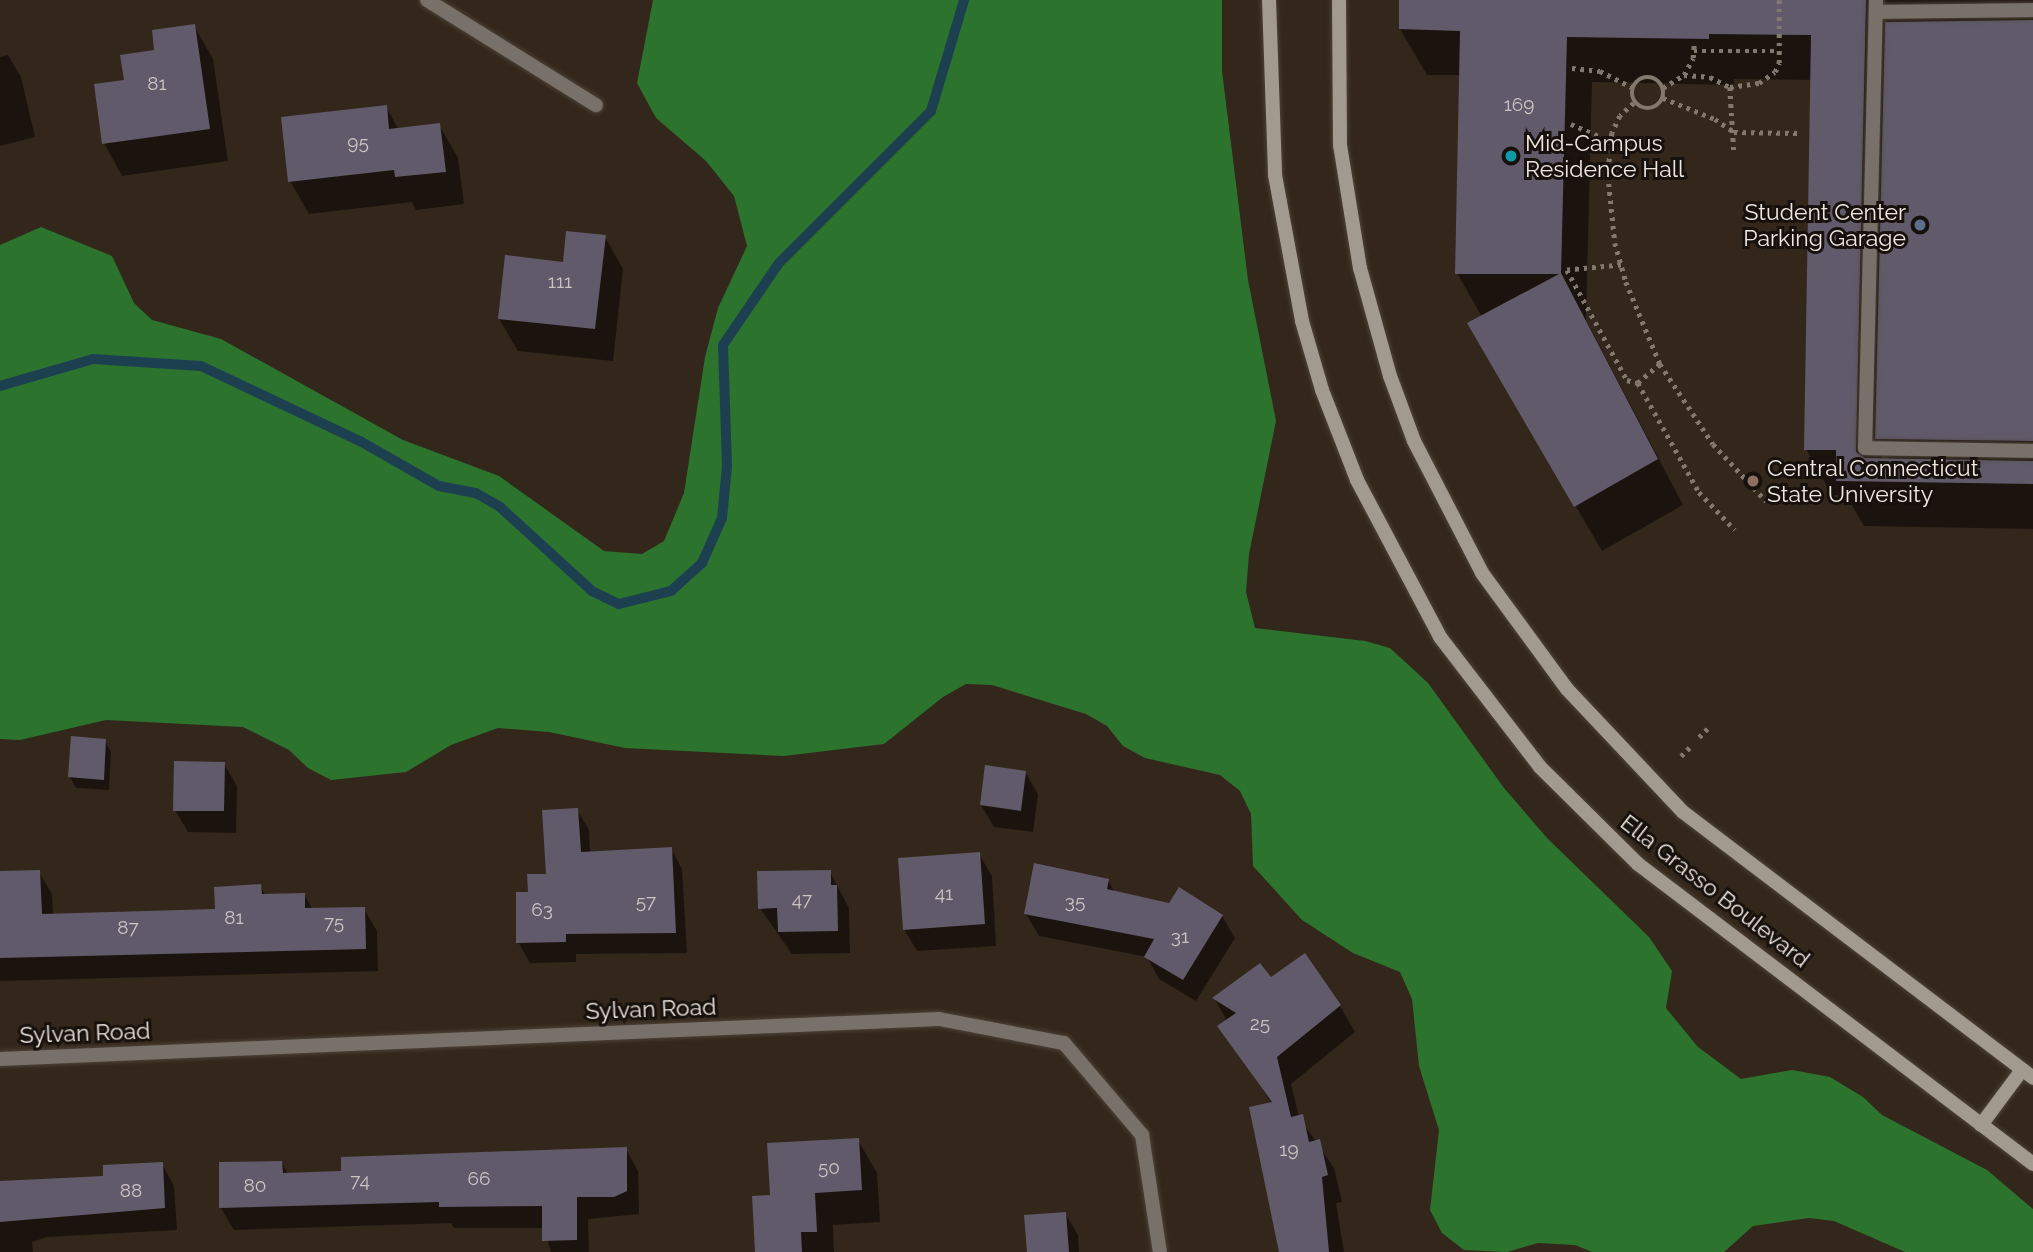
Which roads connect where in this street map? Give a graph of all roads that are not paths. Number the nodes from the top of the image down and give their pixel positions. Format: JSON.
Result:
{"nodes":[{"id":1,"x":427,"y":0,"type":"edge"},
{"id":2,"x":1269,"y":0,"type":"edge"},
{"id":3,"x":1339,"y":0,"type":"edge"},
{"id":4,"x":1876,"y":6,"type":"edge"},
{"id":5,"x":2033,"y":10,"type":"edge"},
{"id":6,"x":596,"y":105,"type":"dead end"},
{"id":7,"x":2033,"y":451,"type":"edge"},
{"id":8,"x":0,"y":1059,"type":"edge"},
{"id":9,"x":2028,"y":1074,"type":"edge"},
{"id":10,"x":1981,"y":1125,"type":"junction"},
{"id":11,"x":2031,"y":1158,"type":"edge"},
{"id":12,"x":1160,"y":1252,"type":"edge"}],
"edges":[{"from":1,"to":6,"type":"street"},
{"from":2,"to":10,"type":"main road","name":"Ella Grasso Boulevard"},
{"from":3,"to":9,"type":"main road","name":"Ella Grasso Boulevard"},
{"from":4,"to":5,"type":"street"},
{"from":4,"to":7,"type":"street"},
{"from":8,"to":12,"type":"street","name":"Sylvan Road"},
{"from":9,"to":10,"type":"main road"},
{"from":10,"to":11,"type":"main road","name":"Ella Grasso Boulevard"}]}
